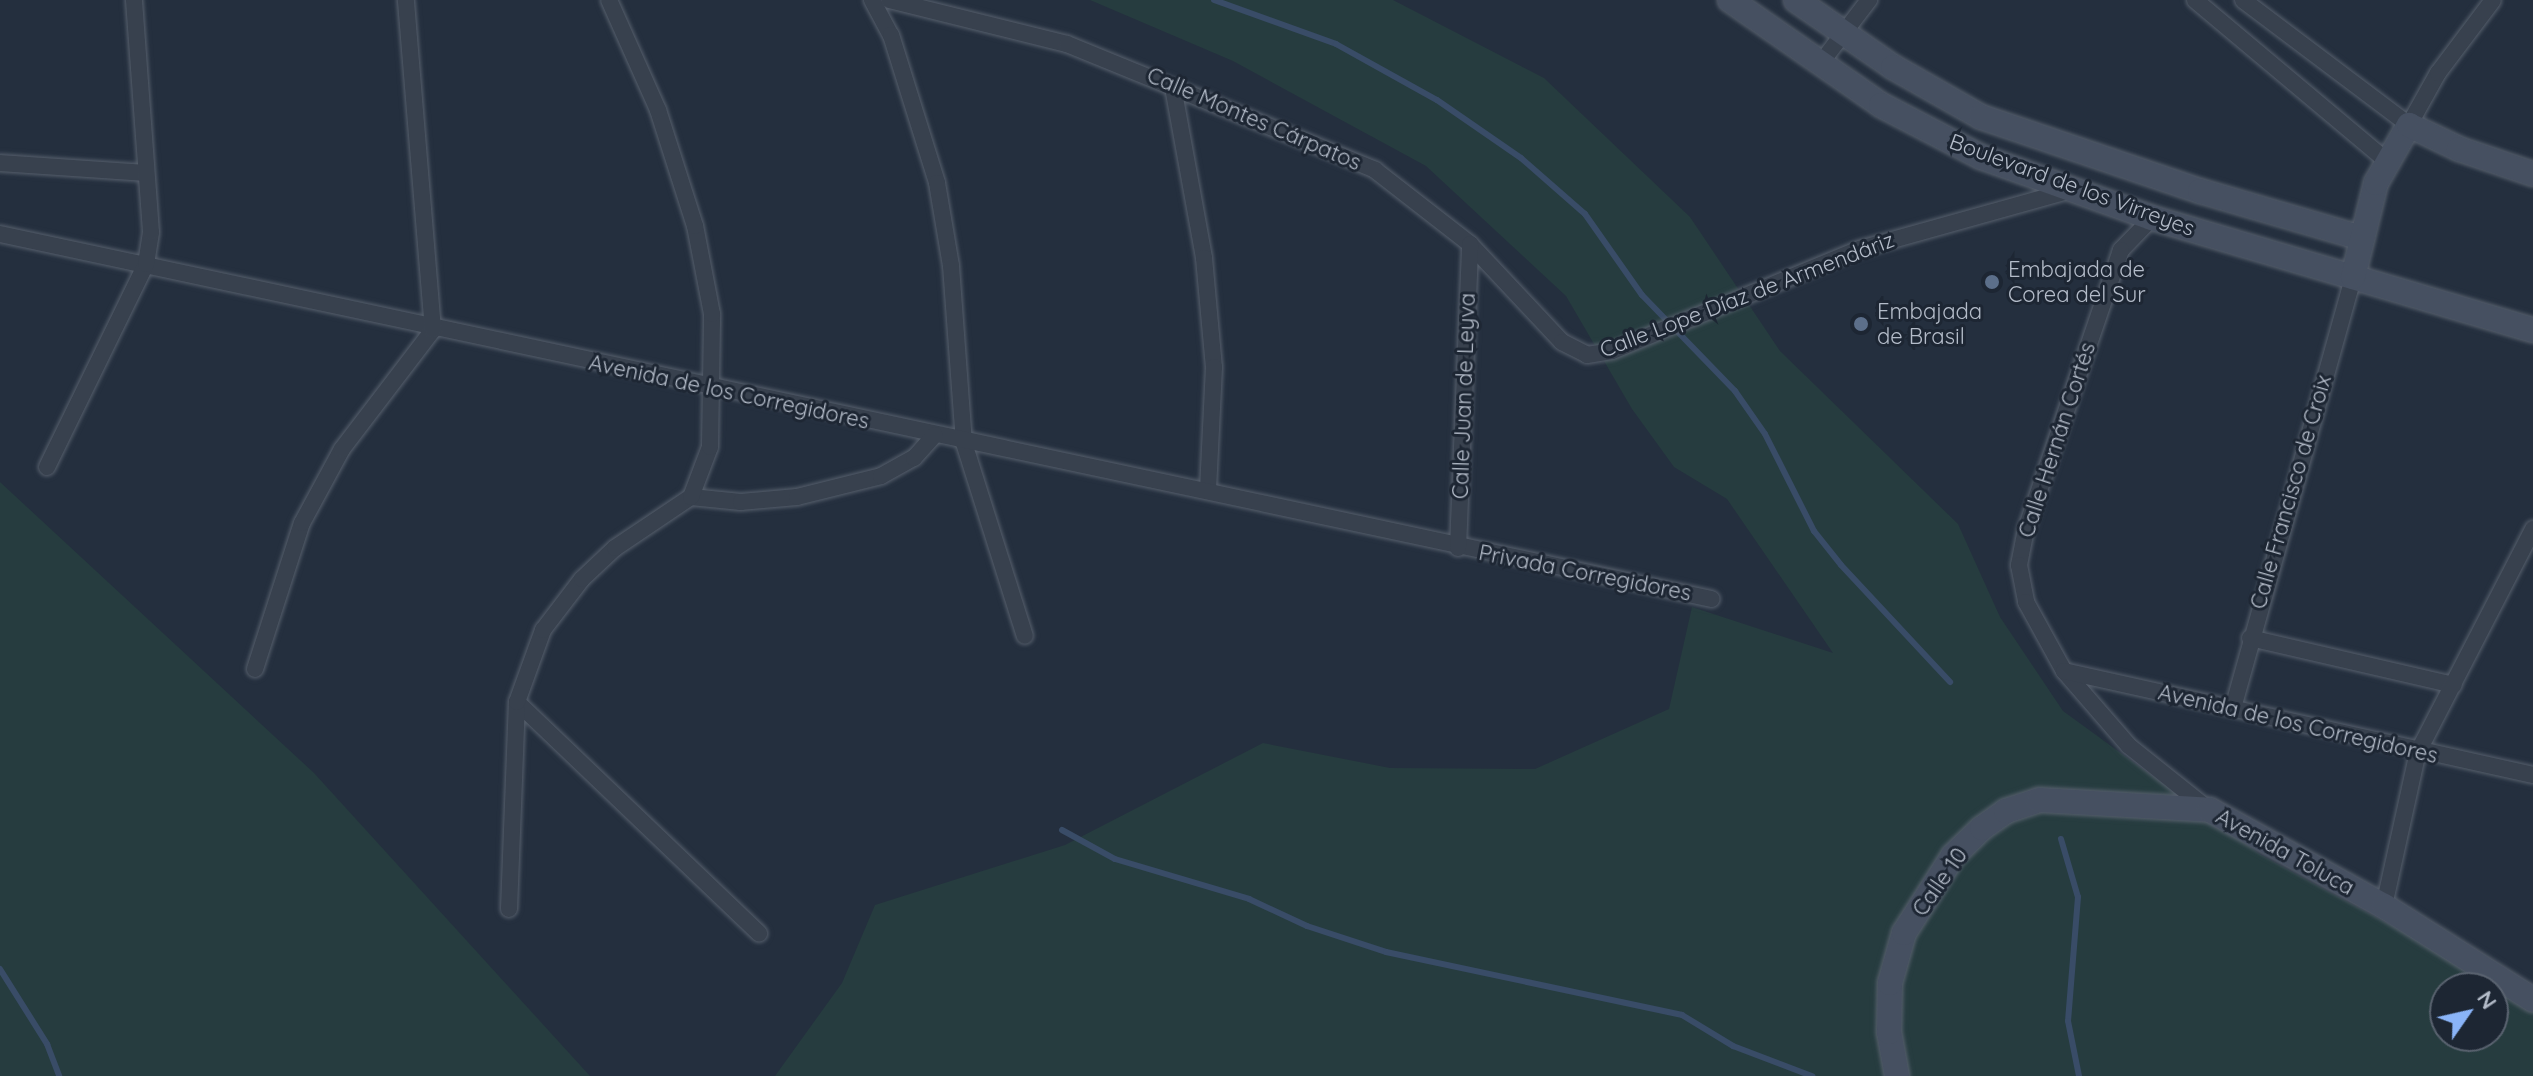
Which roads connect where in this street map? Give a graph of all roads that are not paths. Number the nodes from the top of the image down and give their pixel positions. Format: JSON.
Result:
{"nodes":[{"id":1,"x":134,"y":0,"type":"edge"},
{"id":2,"x":406,"y":0,"type":"edge"},
{"id":3,"x":609,"y":0,"type":"edge"},
{"id":4,"x":872,"y":0,"type":"edge"},
{"id":5,"x":889,"y":0,"type":"edge"},
{"id":6,"x":1730,"y":0,"type":"edge"},
{"id":7,"x":1796,"y":0,"type":"edge"},
{"id":8,"x":1869,"y":0,"type":"edge"},
{"id":9,"x":2195,"y":0,"type":"edge"},
{"id":10,"x":2243,"y":0,"type":"edge"},
{"id":11,"x":2493,"y":0,"type":"edge"},
{"id":12,"x":1843,"y":33,"type":"junction"},
{"id":13,"x":1820,"y":64,"type":"junction"},
{"id":14,"x":1173,"y":87,"type":"junction"},
{"id":15,"x":2409,"y":125,"type":"junction"},
{"id":16,"x":2386,"y":160,"type":"junction"},
{"id":17,"x":0,"y":163,"type":"edge"},
{"id":18,"x":146,"y":173,"type":"junction"},
{"id":19,"x":2533,"y":174,"type":"edge"},
{"id":20,"x":2074,"y":190,"type":"junction"},
{"id":21,"x":2152,"y":218,"type":"junction"},
{"id":22,"x":0,"y":234,"type":"edge"},
{"id":23,"x":2362,"y":238,"type":"junction"},
{"id":24,"x":1470,"y":244,"type":"junction"},
{"id":25,"x":146,"y":264,"type":"junction"},
{"id":26,"x":2353,"y":277,"type":"junction"},
{"id":27,"x":433,"y":330,"type":"junction"},
{"id":28,"x":2533,"y":330,"type":"edge"},
{"id":29,"x":1562,"y":342,"type":"joint"},
{"id":30,"x":714,"y":389,"type":"junction"},
{"id":31,"x":935,"y":435,"type":"junction"},
{"id":32,"x":964,"y":443,"type":"junction"},
{"id":33,"x":47,"y":467,"type":"dead end"},
{"id":34,"x":1208,"y":491,"type":"junction"},
{"id":35,"x":691,"y":497,"type":"junction"},
{"id":36,"x":2533,"y":529,"type":"edge"},
{"id":37,"x":1458,"y":548,"type":"junction"},
{"id":38,"x":1712,"y":599,"type":"dead end"},
{"id":39,"x":1025,"y":636,"type":"dead end"},
{"id":40,"x":2250,"y":638,"type":"junction"},
{"id":41,"x":255,"y":669,"type":"dead end"},
{"id":42,"x":2064,"y":671,"type":"junction"},
{"id":43,"x":2454,"y":685,"type":"junction"},
{"id":44,"x":517,"y":702,"type":"junction"},
{"id":45,"x":2233,"y":708,"type":"junction"},
{"id":46,"x":2418,"y":752,"type":"junction"},
{"id":47,"x":2533,"y":775,"type":"edge"},
{"id":48,"x":2210,"y":810,"type":"junction"},
{"id":49,"x":2384,"y":906,"type":"junction"},
{"id":50,"x":509,"y":909,"type":"dead end"},
{"id":51,"x":759,"y":933,"type":"dead end"},
{"id":52,"x":2533,"y":1000,"type":"edge"},
{"id":53,"x":1897,"y":1076,"type":"edge"}],
"edges":[{"from":1,"to":18,"type":"street"},
{"from":2,"to":27,"type":"street"},
{"from":3,"to":30,"type":"street"},
{"from":4,"to":32,"type":"street"},
{"from":5,"to":14,"type":"street","name":"Calle Montes Cárpatos"},
{"from":6,"to":13,"type":"street","name":"Boulevard de los Virreyes"},
{"from":7,"to":12,"type":"street","name":"Boulevard de los Virreyes"},
{"from":8,"to":12,"type":"street"},
{"from":9,"to":16,"type":"street"},
{"from":10,"to":15,"type":"street"},
{"from":11,"to":15,"type":"street"},
{"from":12,"to":13,"type":"street"},
{"from":12,"to":23,"type":"street","name":"Boulevard de los Virreyes"},
{"from":13,"to":20,"type":"street","name":"Boulevard de los Virreyes"},
{"from":14,"to":24,"type":"street","name":"Calle Montes Cárpatos"},
{"from":14,"to":34,"type":"street"},
{"from":15,"to":16,"type":"street"},
{"from":15,"to":19,"type":"street"},
{"from":16,"to":23,"type":"street"},
{"from":17,"to":18,"type":"street"},
{"from":18,"to":25,"type":"street"},
{"from":20,"to":21,"type":"street","name":"Boulevard de los Virreyes"},
{"from":20,"to":29,"type":"street","name":"Calle Lope Díaz de Armendáriz"},
{"from":21,"to":26,"type":"street","name":"Boulevard de los Virreyes"},
{"from":21,"to":42,"type":"street","name":"Calle Hernán Cortés"},
{"from":22,"to":25,"type":"street","name":"Avenida de los Corregidores"},
{"from":23,"to":26,"type":"street"},
{"from":24,"to":29,"type":"street","name":"Calle Montes Cárpatos"},
{"from":24,"to":37,"type":"street","name":"Calle Juan de Leyva"},
{"from":25,"to":27,"type":"street","name":"Avenida de los Corregidores"},
{"from":25,"to":33,"type":"street"},
{"from":26,"to":28,"type":"street","name":"Boulevard de los Virreyes"},
{"from":26,"to":40,"type":"street","name":"Calle Francisco de Croix"},
{"from":27,"to":30,"type":"street","name":"Avenida de los Corregidores"},
{"from":27,"to":41,"type":"street"},
{"from":30,"to":31,"type":"street","name":"Avenida de los Corregidores"},
{"from":30,"to":35,"type":"street"},
{"from":31,"to":32,"type":"street","name":"Avenida de los Corregidores"},
{"from":31,"to":35,"type":"street"},
{"from":32,"to":34,"type":"street","name":"Avenida de los Corregidores"},
{"from":32,"to":39,"type":"street"},
{"from":34,"to":37,"type":"street","name":"Avenida de los Corregidores"},
{"from":35,"to":44,"type":"street"},
{"from":36,"to":43,"type":"street"},
{"from":37,"to":38,"type":"street","name":"Privada Corregidores"},
{"from":40,"to":43,"type":"street"},
{"from":40,"to":45,"type":"street","name":"Calle Francisco de Croix"},
{"from":42,"to":45,"type":"street","name":"Avenida de los Corregidores"},
{"from":42,"to":48,"type":"street","name":"Avenida Toluca"},
{"from":43,"to":46,"type":"street"},
{"from":44,"to":50,"type":"street"},
{"from":44,"to":51,"type":"street"},
{"from":45,"to":46,"type":"street","name":"Avenida de los Corregidores"},
{"from":46,"to":47,"type":"street","name":"Avenida de los Corregidores"},
{"from":46,"to":49,"type":"street"},
{"from":48,"to":49,"type":"street","name":"Avenida Toluca"},
{"from":48,"to":53,"type":"street","name":"Calle 10"},
{"from":49,"to":52,"type":"street","name":"Avenida Toluca"}]}
